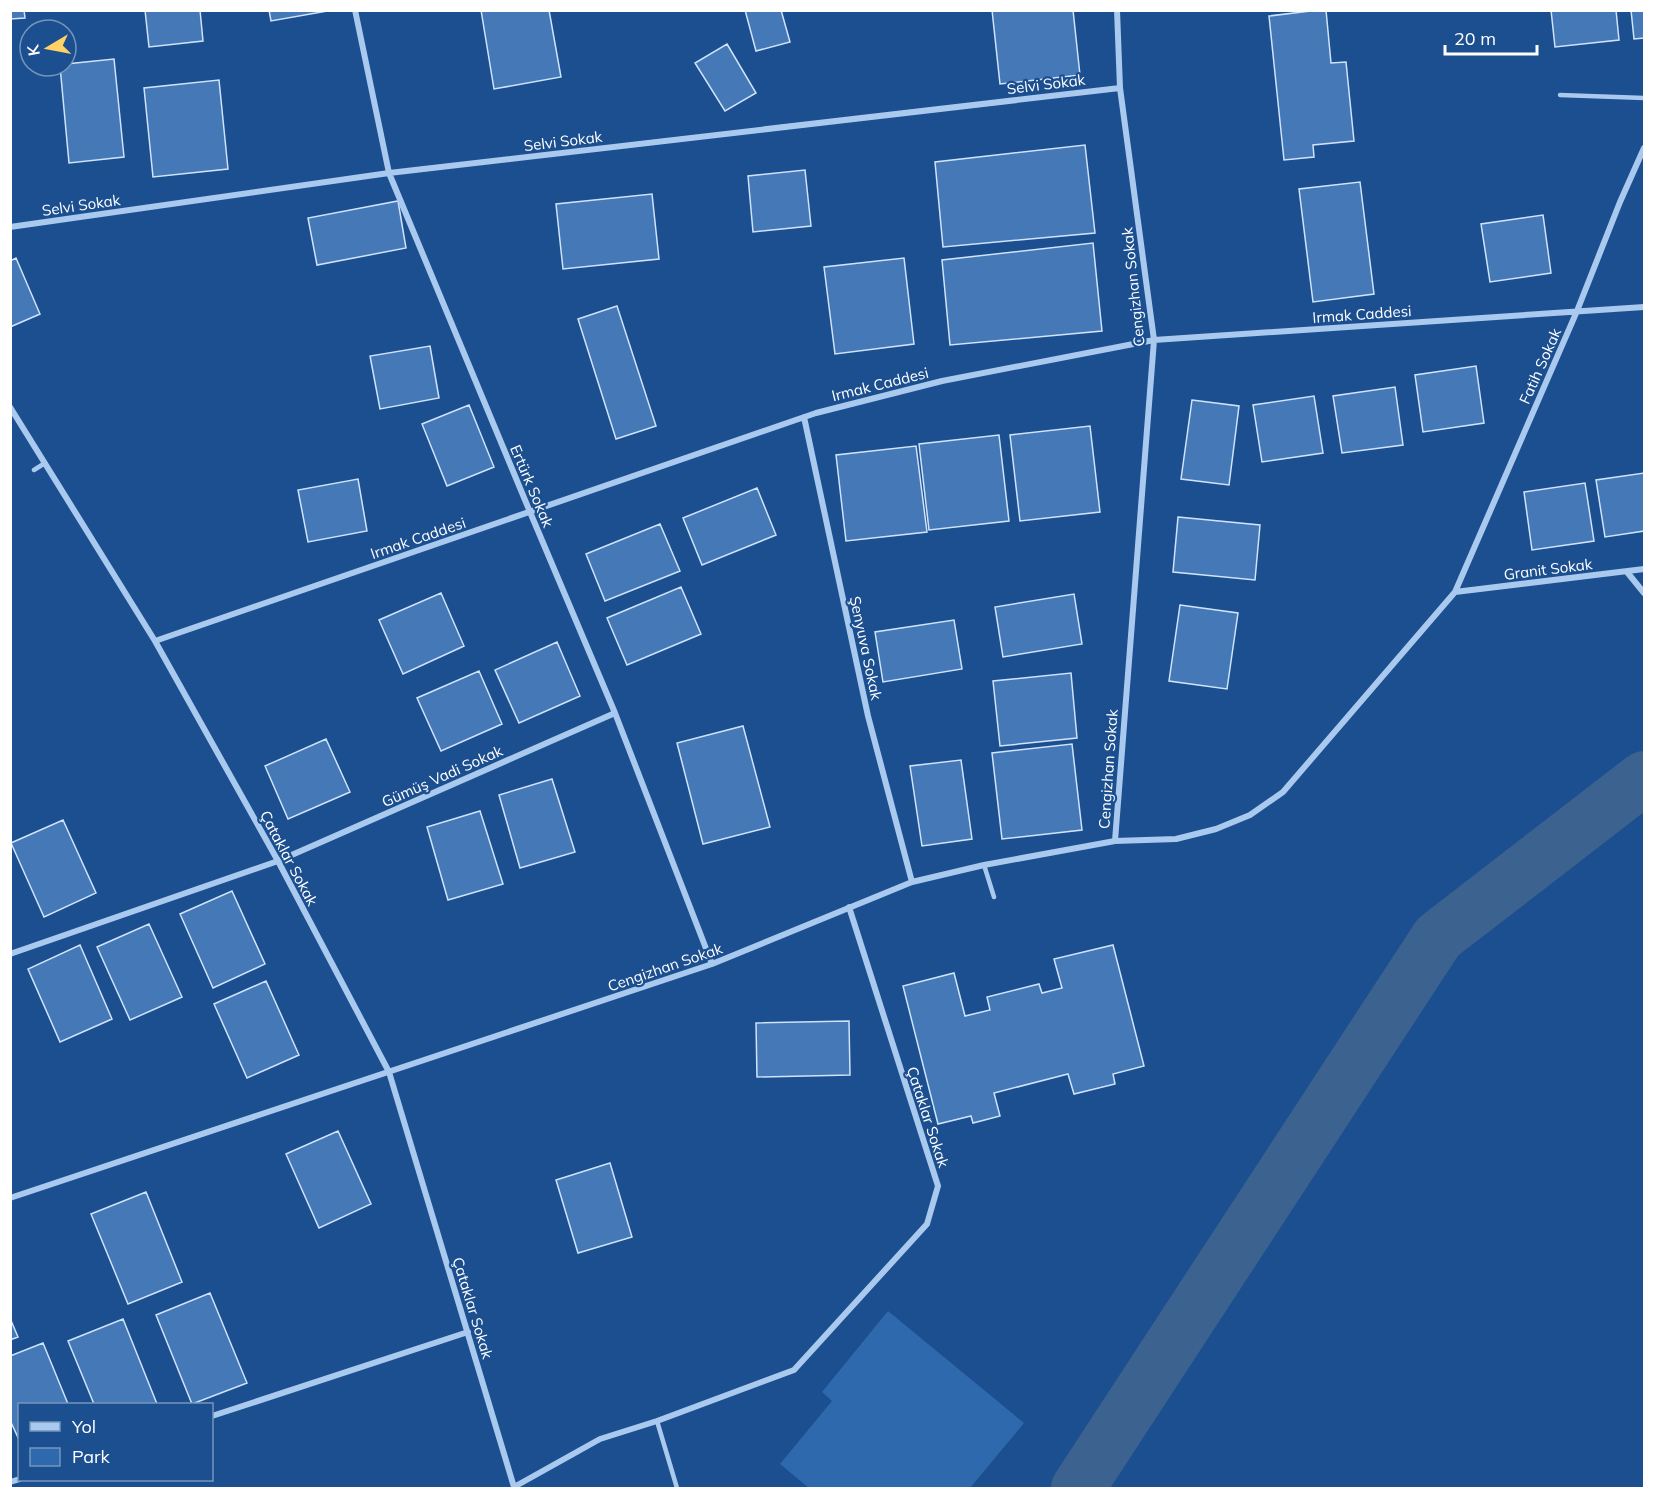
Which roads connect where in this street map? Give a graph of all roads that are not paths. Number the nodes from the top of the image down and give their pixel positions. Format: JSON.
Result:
{"nodes":[{"id":1,"x":355,"y":10,"type":"edge"},
{"id":2,"x":1117,"y":10,"type":"edge"},
{"id":3,"x":1120,"y":88,"type":"junction"},
{"id":4,"x":1560,"y":95,"type":"dead end"},
{"id":5,"x":1644,"y":98,"type":"edge"},
{"id":6,"x":1644,"y":148,"type":"edge"},
{"id":7,"x":388,"y":173,"type":"junction"},
{"id":8,"x":10,"y":227,"type":"edge"},
{"id":9,"x":1644,"y":307,"type":"edge"},
{"id":10,"x":1577,"y":311,"type":"junction"},
{"id":11,"x":1154,"y":340,"type":"junction"},
{"id":12,"x":10,"y":407,"type":"edge"},
{"id":13,"x":804,"y":417,"type":"junction"},
{"id":14,"x":45,"y":463,"type":"junction"},
{"id":15,"x":34,"y":470,"type":"dead end"},
{"id":16,"x":530,"y":512,"type":"junction"},
{"id":17,"x":1644,"y":569,"type":"edge"},
{"id":18,"x":1627,"y":572,"type":"junction"},
{"id":19,"x":1455,"y":592,"type":"junction"},
{"id":20,"x":1644,"y":592,"type":"edge"},
{"id":21,"x":155,"y":641,"type":"junction"},
{"id":22,"x":615,"y":713,"type":"junction"},
{"id":23,"x":1115,"y":841,"type":"junction"},
{"id":24,"x":278,"y":861,"type":"junction"},
{"id":25,"x":984,"y":865,"type":"junction"},
{"id":26,"x":912,"y":882,"type":"junction"},
{"id":27,"x":994,"y":897,"type":"dead end"},
{"id":28,"x":849,"y":907,"type":"junction"},
{"id":29,"x":10,"y":954,"type":"edge"},
{"id":30,"x":712,"y":964,"type":"junction"},
{"id":31,"x":389,"y":1072,"type":"junction"},
{"id":32,"x":10,"y":1198,"type":"edge"},
{"id":33,"x":468,"y":1332,"type":"junction"},
{"id":34,"x":213,"y":1416,"type":"edge"},
{"id":35,"x":657,"y":1421,"type":"junction"},
{"id":36,"x":514,"y":1488,"type":"edge"},
{"id":37,"x":677,"y":1488,"type":"edge"}],
"edges":[{"from":1,"to":7,"type":"street","name":"Ertürk Sokak"},
{"from":2,"to":3,"type":"street","name":"Cengizhan Sokak"},
{"from":3,"to":7,"type":"street","name":"Selvi Sokak"},
{"from":3,"to":11,"type":"street","name":"Cengizhan Sokak"},
{"from":4,"to":5,"type":"lane"},
{"from":6,"to":10,"type":"street","name":"Fatih Sokak"},
{"from":7,"to":8,"type":"street","name":"Selvi Sokak"},
{"from":7,"to":16,"type":"street","name":"Ertürk Sokak"},
{"from":9,"to":10,"type":"street","name":"Irmak Caddesi"},
{"from":10,"to":11,"type":"street","name":"Irmak Caddesi"},
{"from":10,"to":19,"type":"street","name":"Fatih Sokak"},
{"from":11,"to":13,"type":"street","name":"Irmak Caddesi"},
{"from":11,"to":23,"type":"street","name":"Cengizhan Sokak"},
{"from":12,"to":14,"type":"street","name":"Çataklar Sokak"},
{"from":13,"to":16,"type":"street","name":"Irmak Caddesi"},
{"from":13,"to":26,"type":"street","name":"Şenyuva Sokak"},
{"from":14,"to":15,"type":"lane"},
{"from":14,"to":21,"type":"street","name":"Çataklar Sokak"},
{"from":16,"to":21,"type":"street","name":"Irmak Caddesi"},
{"from":16,"to":22,"type":"street","name":"Ertürk Sokak"},
{"from":17,"to":18,"type":"street","name":"Granit Sokak"},
{"from":18,"to":19,"type":"street","name":"Granit Sokak"},
{"from":18,"to":20,"type":"street"},
{"from":19,"to":23,"type":"street","name":"Fatih Sokak"},
{"from":21,"to":24,"type":"street","name":"Çataklar Sokak"},
{"from":22,"to":24,"type":"street","name":"Gümüş Vadi Sokak"},
{"from":22,"to":30,"type":"street","name":"Ertürk Sokak"},
{"from":23,"to":25,"type":"street","name":"Cengizhan Sokak"},
{"from":24,"to":29,"type":"street","name":"Gümüş Vadi Sokak"},
{"from":24,"to":31,"type":"street","name":"Çataklar Sokak"},
{"from":25,"to":26,"type":"street","name":"Cengizhan Sokak"},
{"from":25,"to":27,"type":"lane"},
{"from":26,"to":28,"type":"street","name":"Cengizhan Sokak"},
{"from":28,"to":30,"type":"street","name":"Cengizhan Sokak"},
{"from":28,"to":35,"type":"street","name":"Çataklar Sokak"},
{"from":30,"to":31,"type":"street","name":"Cengizhan Sokak"},
{"from":31,"to":32,"type":"street","name":"Cengizhan Sokak"},
{"from":31,"to":33,"type":"street","name":"Çataklar Sokak"},
{"from":33,"to":34,"type":"street"},
{"from":33,"to":36,"type":"street","name":"Çataklar Sokak"},
{"from":35,"to":36,"type":"street","name":"Çataklar Sokak"},
{"from":35,"to":37,"type":"lane"}]}
